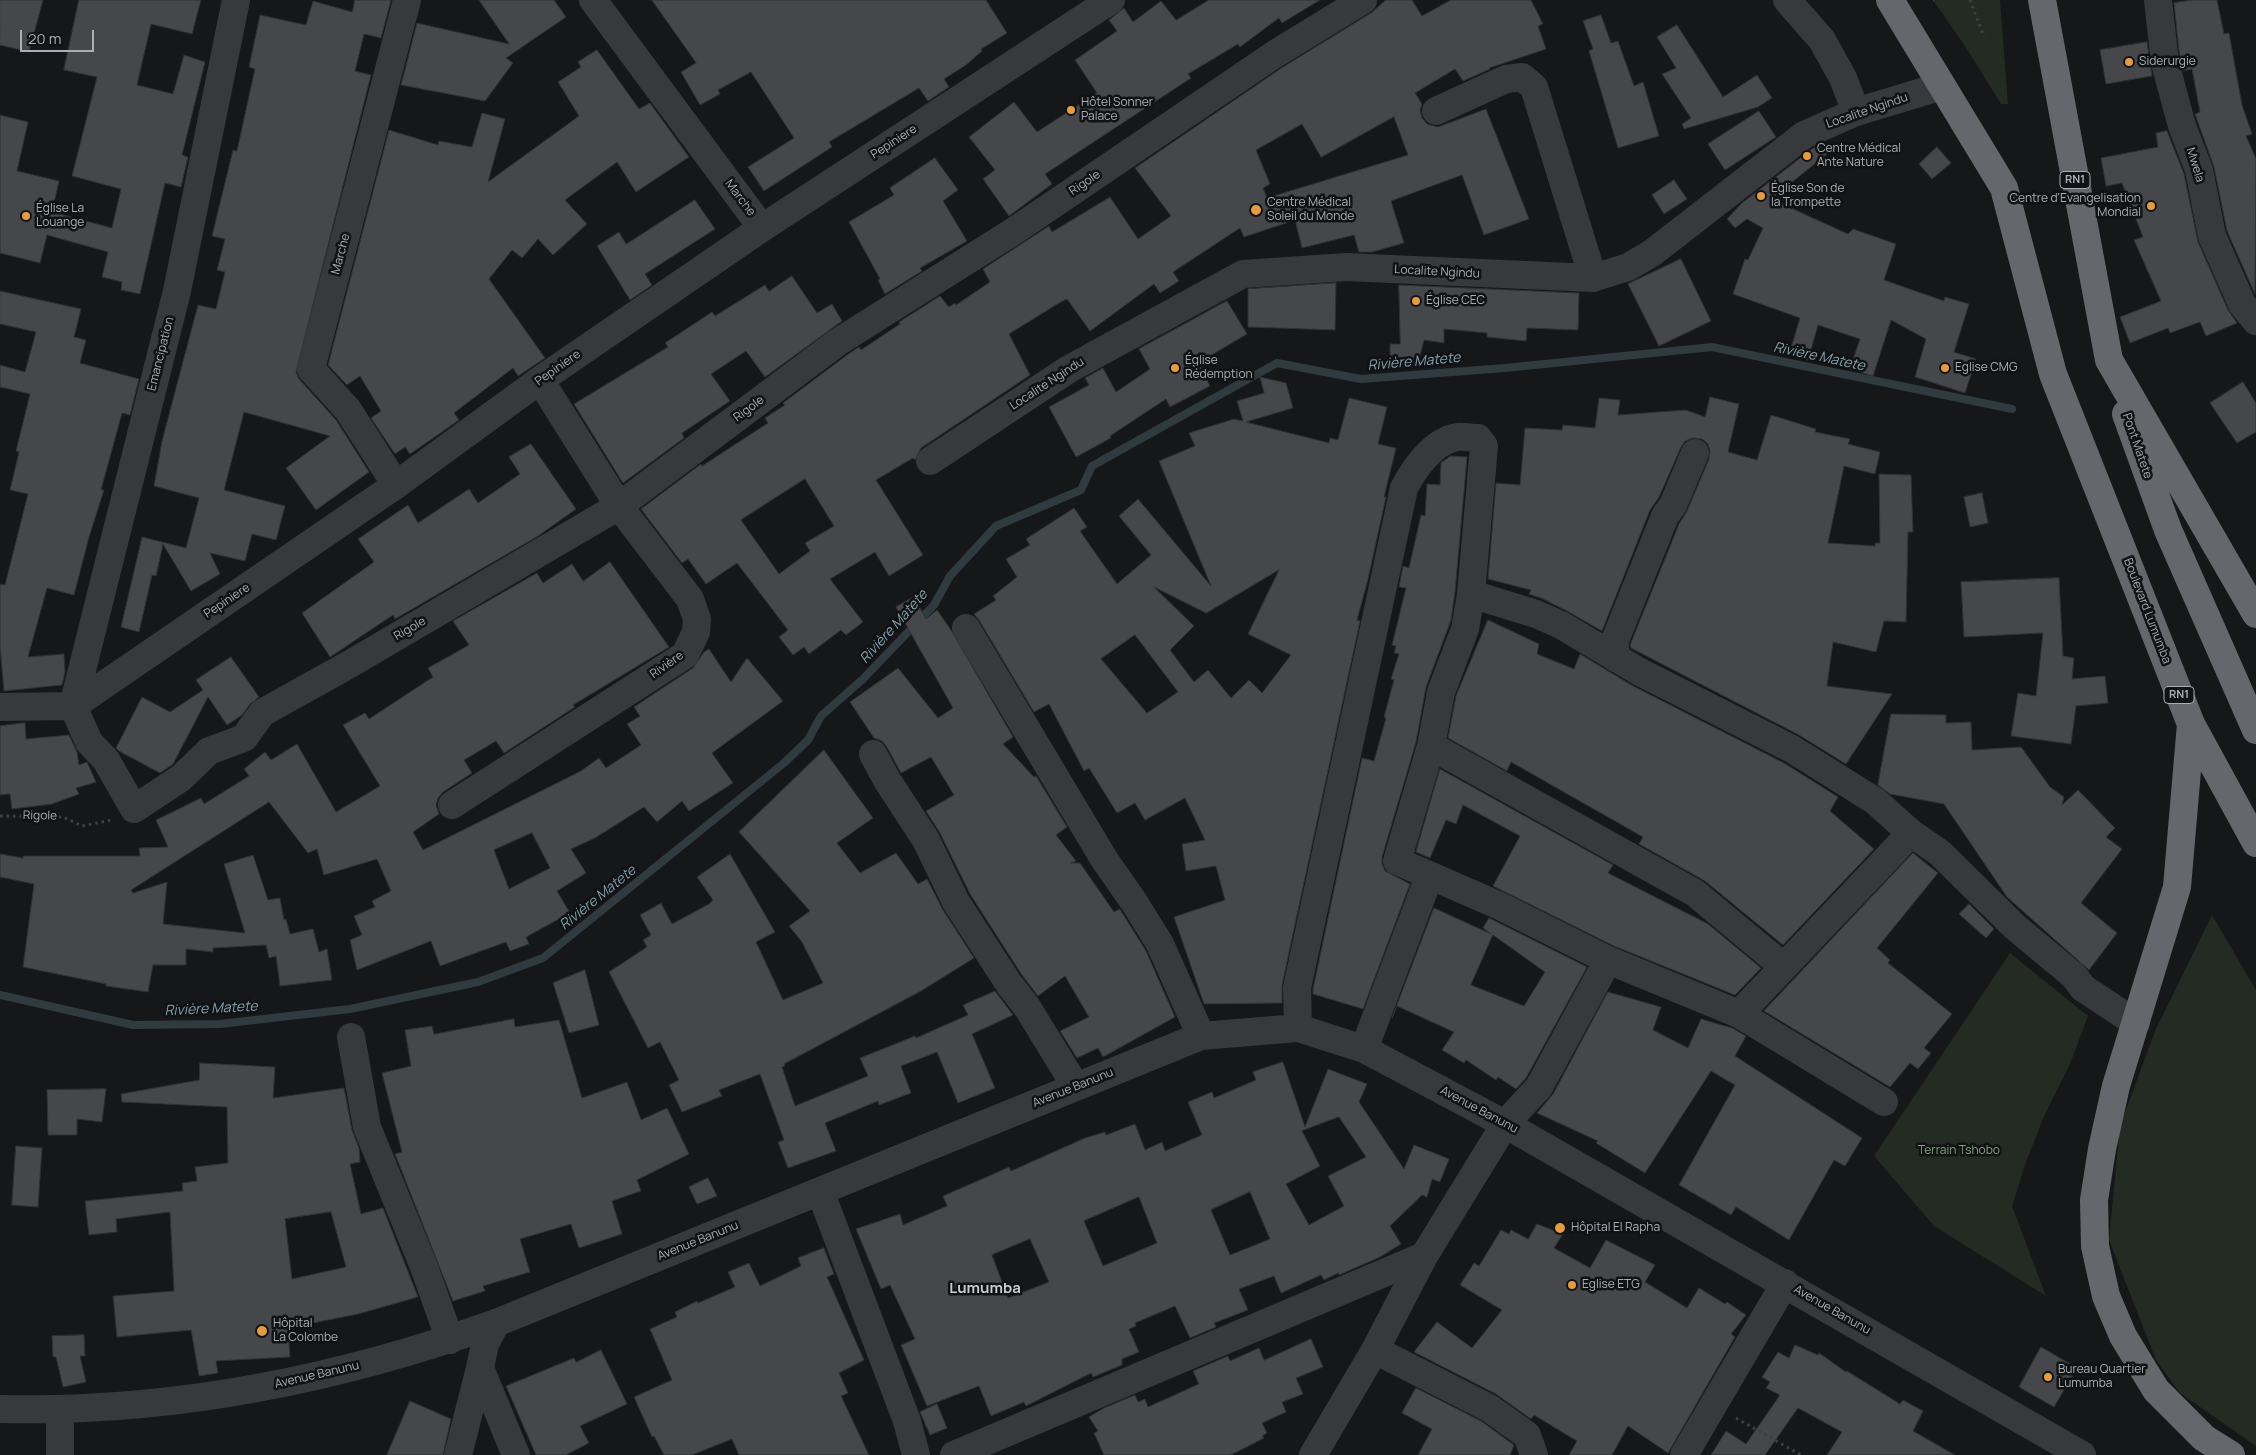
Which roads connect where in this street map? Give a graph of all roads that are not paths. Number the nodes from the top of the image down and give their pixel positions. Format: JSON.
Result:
{"nodes":[{"id":1,"x":236,"y":0,"type":"edge"},
{"id":2,"x":407,"y":0,"type":"edge"},
{"id":3,"x":593,"y":0,"type":"edge"},
{"id":4,"x":1110,"y":0,"type":"edge"},
{"id":5,"x":1364,"y":0,"type":"edge"},
{"id":6,"x":1787,"y":0,"type":"edge"},
{"id":7,"x":1890,"y":0,"type":"edge"},
{"id":8,"x":2042,"y":0,"type":"edge"},
{"id":9,"x":2158,"y":0,"type":"edge"},
{"id":10,"x":1942,"y":86,"type":"junction"},
{"id":11,"x":1436,"y":111,"type":"dead end"},
{"id":12,"x":1856,"y":112,"type":"junction"},
{"id":13,"x":762,"y":228,"type":"junction"},
{"id":14,"x":1593,"y":278,"type":"junction"},
{"id":15,"x":2256,"y":320,"type":"edge"},
{"id":16,"x":2109,"y":360,"type":"junction"},
{"id":17,"x":540,"y":380,"type":"junction"},
{"id":18,"x":1695,"y":453,"type":"dead end"},
{"id":19,"x":930,"y":461,"type":"dead end"},
{"id":20,"x":396,"y":485,"type":"junction"},
{"id":21,"x":619,"y":506,"type":"junction"},
{"id":22,"x":1471,"y":594,"type":"junction"},
{"id":23,"x":2256,"y":614,"type":"edge"},
{"id":24,"x":966,"y":628,"type":"dead end"},
{"id":25,"x":1617,"y":659,"type":"junction"},
{"id":26,"x":74,"y":706,"type":"junction"},
{"id":27,"x":0,"y":707,"type":"edge"},
{"id":28,"x":2190,"y":724,"type":"junction"},
{"id":29,"x":2256,"y":730,"type":"edge"},
{"id":30,"x":1431,"y":746,"type":"junction"},
{"id":31,"x":873,"y":754,"type":"dead end"},
{"id":32,"x":452,"y":805,"type":"dead end"},
{"id":33,"x":1911,"y":833,"type":"junction"},
{"id":34,"x":2256,"y":843,"type":"edge"},
{"id":35,"x":1429,"y":877,"type":"junction"},
{"id":36,"x":1608,"y":960,"type":"junction"},
{"id":37,"x":1784,"y":967,"type":"junction"},
{"id":38,"x":1739,"y":1014,"type":"junction"},
{"id":39,"x":2136,"y":1023,"type":"junction"},
{"id":40,"x":1298,"y":1028,"type":"junction"},
{"id":41,"x":1201,"y":1036,"type":"junction"},
{"id":42,"x":351,"y":1037,"type":"dead end"},
{"id":43,"x":1364,"y":1049,"type":"junction"},
{"id":44,"x":1076,"y":1087,"type":"junction"},
{"id":45,"x":1884,"y":1102,"type":"dead end"},
{"id":46,"x":1505,"y":1124,"type":"junction"},
{"id":47,"x":820,"y":1191,"type":"junction"},
{"id":48,"x":1424,"y":1256,"type":"junction"},
{"id":49,"x":1786,"y":1283,"type":"junction"},
{"id":50,"x":496,"y":1323,"type":"junction"},
{"id":51,"x":450,"y":1340,"type":"junction"},
{"id":52,"x":1375,"y":1350,"type":"junction"},
{"id":53,"x":480,"y":1368,"type":"junction"},
{"id":54,"x":0,"y":1409,"type":"edge"},
{"id":55,"x":60,"y":1410,"type":"junction"},
{"id":56,"x":2041,"y":1445,"type":"edge"},
{"id":57,"x":60,"y":1455,"type":"edge"},
{"id":58,"x":458,"y":1455,"type":"edge"},
{"id":59,"x":516,"y":1455,"type":"edge"},
{"id":60,"x":916,"y":1455,"type":"edge"},
{"id":61,"x":954,"y":1455,"type":"edge"},
{"id":62,"x":1312,"y":1455,"type":"edge"},
{"id":63,"x":1534,"y":1455,"type":"edge"},
{"id":64,"x":1684,"y":1455,"type":"edge"},
{"id":65,"x":2082,"y":1455,"type":"edge"},
{"id":66,"x":2231,"y":1455,"type":"edge"}],
"edges":[{"from":1,"to":26,"type":"street","name":"Emancipation"},
{"from":2,"to":20,"type":"street","name":"Marche"},
{"from":3,"to":13,"type":"street","name":"Marche"},
{"from":4,"to":13,"type":"street","name":"Pepiniere"},
{"from":5,"to":21,"type":"street","name":"Rigole"},
{"from":6,"to":12,"type":"street"},
{"from":7,"to":10,"type":"highway","number":"RN1"},
{"from":8,"to":16,"type":"highway","number":"RN1"},
{"from":9,"to":15,"type":"street","name":"Mwela"},
{"from":10,"to":12,"type":"street","name":"Localite Ngindu"},
{"from":10,"to":28,"type":"highway","name":"Boulevard Lumumba","number":"RN1"},
{"from":11,"to":14,"type":"street"},
{"from":12,"to":14,"type":"street","name":"Localite Ngindu"},
{"from":13,"to":17,"type":"street","name":"Pepiniere"},
{"from":14,"to":19,"type":"street","name":"Localite Ngindu"},
{"from":16,"to":23,"type":"highway"},
{"from":16,"to":29,"type":"highway","name":"Pont Matete","number":"RN1"},
{"from":17,"to":20,"type":"street","name":"Pepiniere"},
{"from":17,"to":21,"type":"street","name":"Rivière"},
{"from":18,"to":25,"type":"street"},
{"from":20,"to":26,"type":"street","name":"Pepiniere"},
{"from":21,"to":26,"type":"street","name":"Rigole"},
{"from":21,"to":32,"type":"street","name":"Rivière"},
{"from":22,"to":25,"type":"street"},
{"from":22,"to":30,"type":"street"},
{"from":22,"to":40,"type":"street"},
{"from":24,"to":41,"type":"street"},
{"from":25,"to":33,"type":"street"},
{"from":26,"to":27,"type":"street"},
{"from":28,"to":34,"type":"highway","name":"Boulevard Lumumba","number":"RN1"},
{"from":28,"to":39,"type":"highway"},
{"from":30,"to":35,"type":"street"},
{"from":30,"to":37,"type":"street"},
{"from":31,"to":44,"type":"street"},
{"from":33,"to":37,"type":"street"},
{"from":33,"to":39,"type":"street"},
{"from":35,"to":36,"type":"street"},
{"from":35,"to":43,"type":"street"},
{"from":36,"to":38,"type":"street"},
{"from":36,"to":46,"type":"street"},
{"from":37,"to":38,"type":"street"},
{"from":38,"to":45,"type":"street"},
{"from":39,"to":66,"type":"highway"},
{"from":40,"to":41,"type":"street","name":"Avenue Banunu"},
{"from":40,"to":43,"type":"street","name":"Avenue Banunu"},
{"from":41,"to":44,"type":"street","name":"Avenue Banunu"},
{"from":42,"to":51,"type":"street"},
{"from":43,"to":46,"type":"street","name":"Avenue Banunu"},
{"from":44,"to":47,"type":"street","name":"Avenue Banunu"},
{"from":46,"to":48,"type":"street"},
{"from":46,"to":49,"type":"street","name":"Avenue Banunu"},
{"from":47,"to":50,"type":"street","name":"Avenue Banunu"},
{"from":47,"to":60,"type":"street"},
{"from":48,"to":52,"type":"street"},
{"from":48,"to":61,"type":"street"},
{"from":49,"to":56,"type":"street","name":"Avenue Banunu"},
{"from":49,"to":64,"type":"street"},
{"from":50,"to":51,"type":"street","name":"Avenue Banunu"},
{"from":50,"to":53,"type":"street"},
{"from":51,"to":55,"type":"street","name":"Avenue Banunu"},
{"from":52,"to":62,"type":"street"},
{"from":52,"to":63,"type":"street"},
{"from":53,"to":58,"type":"street"},
{"from":53,"to":59,"type":"street"},
{"from":54,"to":55,"type":"street","name":"Avenue Banunu"},
{"from":55,"to":57,"type":"street"},
{"from":56,"to":65,"type":"street","name":"Avenue Banunu"}]}
